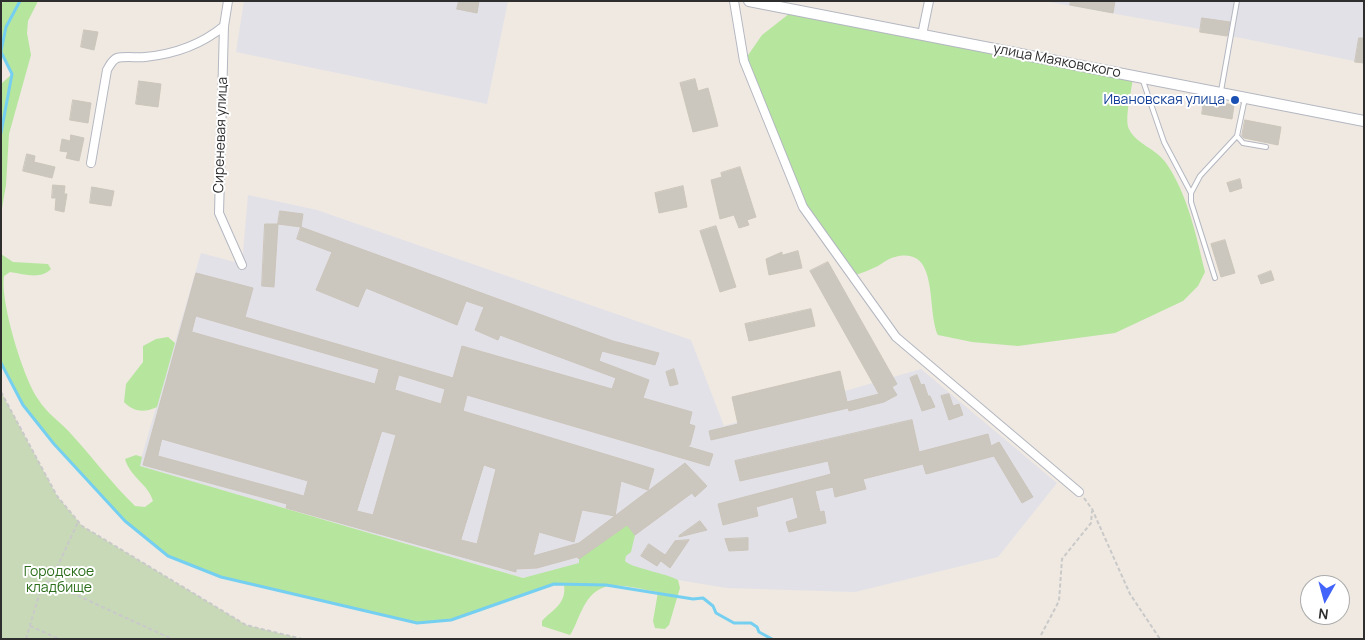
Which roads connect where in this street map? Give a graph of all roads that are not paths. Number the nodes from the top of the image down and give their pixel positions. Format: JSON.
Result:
{"nodes":[{"id":1,"x":228,"y":1,"type":"edge"},
{"id":2,"x":734,"y":1,"type":"edge"},
{"id":3,"x":749,"y":1,"type":"edge"},
{"id":4,"x":929,"y":1,"type":"edge"},
{"id":5,"x":1237,"y":1,"type":"edge"},
{"id":6,"x":224,"y":26,"type":"junction"},
{"id":7,"x":922,"y":35,"type":"junction"},
{"id":8,"x":1142,"y":78,"type":"junction"},
{"id":9,"x":1220,"y":93,"type":"junction"},
{"id":10,"x":1245,"y":98,"type":"junction"},
{"id":11,"x":1364,"y":121,"type":"edge"},
{"id":12,"x":1238,"y":136,"type":"junction"},
{"id":13,"x":1266,"y":147,"type":"dead end"},
{"id":14,"x":90,"y":163,"type":"dead end"},
{"id":15,"x":1191,"y":193,"type":"junction"},
{"id":16,"x":242,"y":265,"type":"dead end"},
{"id":17,"x":1216,"y":278,"type":"dead end"},
{"id":18,"x":1080,"y":492,"type":"road end"}],
"edges":[{"from":1,"to":6,"type":"street","name":"Сиреневая улица"},
{"from":2,"to":18,"type":"street"},
{"from":3,"to":7,"type":"street","name":"улица Маяковского"},
{"from":4,"to":7,"type":"street"},
{"from":5,"to":9,"type":"lane"},
{"from":6,"to":14,"type":"street"},
{"from":6,"to":16,"type":"street","name":"Сиреневая улица"},
{"from":7,"to":8,"type":"street","name":"улица Маяковского"},
{"from":8,"to":9,"type":"street","name":"улица Маяковского"},
{"from":8,"to":15,"type":"lane"},
{"from":9,"to":10,"type":"street","name":"улица Маяковского"},
{"from":10,"to":11,"type":"street","name":"улица Маяковского"},
{"from":10,"to":12,"type":"lane"},
{"from":12,"to":13,"type":"lane"},
{"from":12,"to":15,"type":"lane"},
{"from":15,"to":17,"type":"lane"}]}
